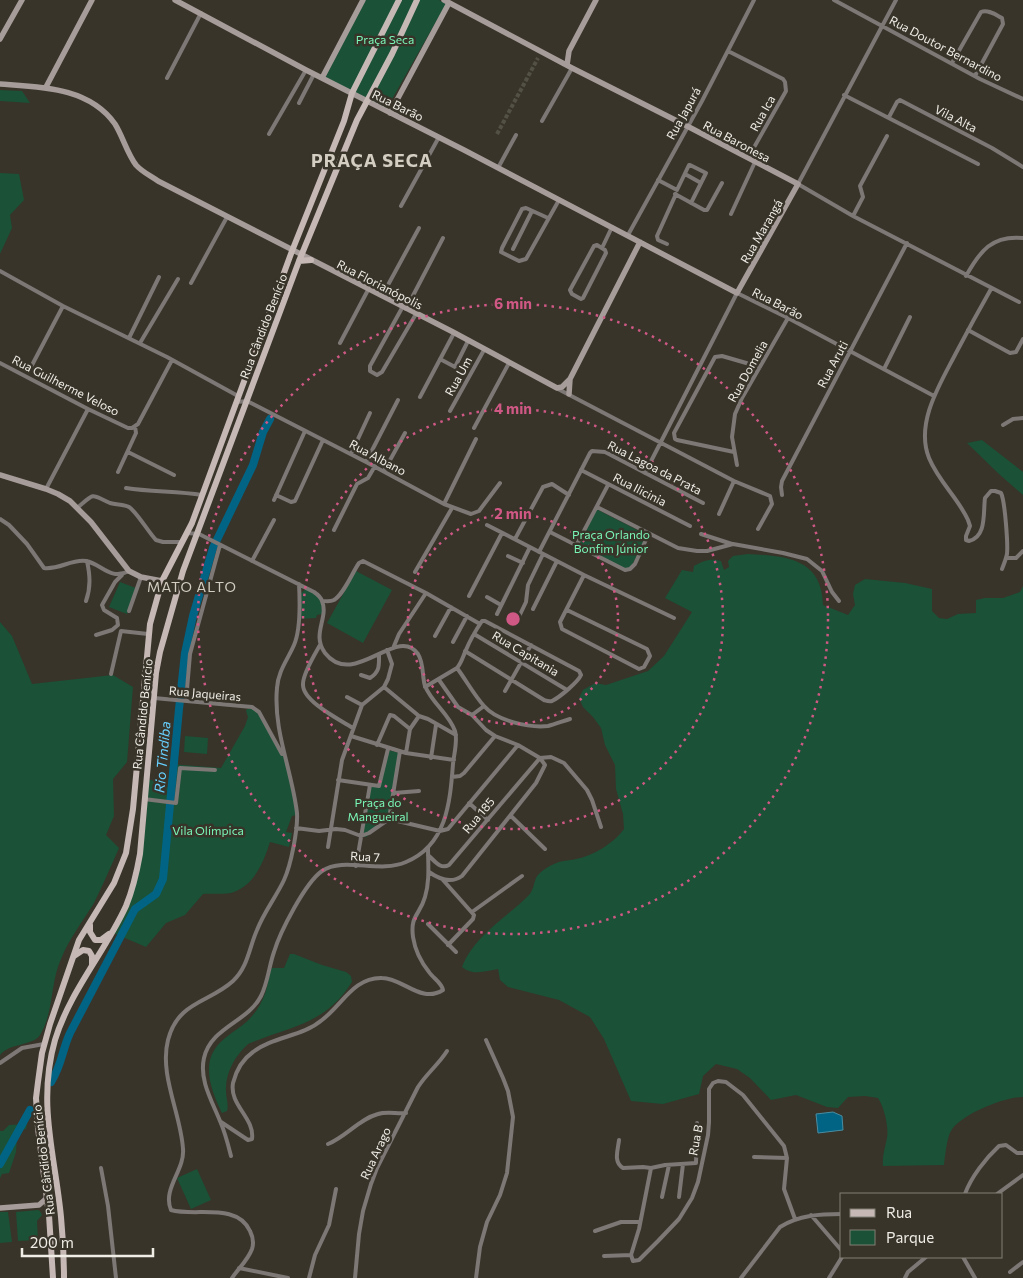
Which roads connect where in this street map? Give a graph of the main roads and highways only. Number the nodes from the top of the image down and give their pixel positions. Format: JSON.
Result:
{"nodes":[{"id":1,"x":399,"y":0,"type":"edge"},
{"id":2,"x":417,"y":0,"type":"edge"},
{"id":3,"x":301,"y":258,"type":"junction"},
{"id":4,"x":311,"y":260,"type":"road end"},
{"id":5,"x":91,"y":922,"type":"junction"},
{"id":6,"x":115,"y":926,"type":"junction"},
{"id":7,"x":74,"y":956,"type":"junction"},
{"id":8,"x":92,"y":966,"type":"junction"},
{"id":9,"x":53,"y":1278,"type":"edge"},
{"id":10,"x":64,"y":1278,"type":"edge"}],
"edges":[{"from":1,"to":5,"type":"main road","name":"Rua Cândido Benício"},
{"from":2,"to":3,"type":"main road","name":"Rua Cândido Benício"},
{"from":3,"to":4,"type":"main road"},
{"from":3,"to":6,"type":"main road","name":"Rua Cândido Benício"},
{"from":5,"to":6,"type":"main road"},
{"from":5,"to":7,"type":"main road","name":"Rua Cândido Benício"},
{"from":6,"to":8,"type":"main road","name":"Rua Cândido Benício"},
{"from":7,"to":8,"type":"main road"},
{"from":7,"to":9,"type":"main road","name":"Rua Cândido Benício"},
{"from":8,"to":10,"type":"main road","name":"Rua Cândido Benício"}]}
